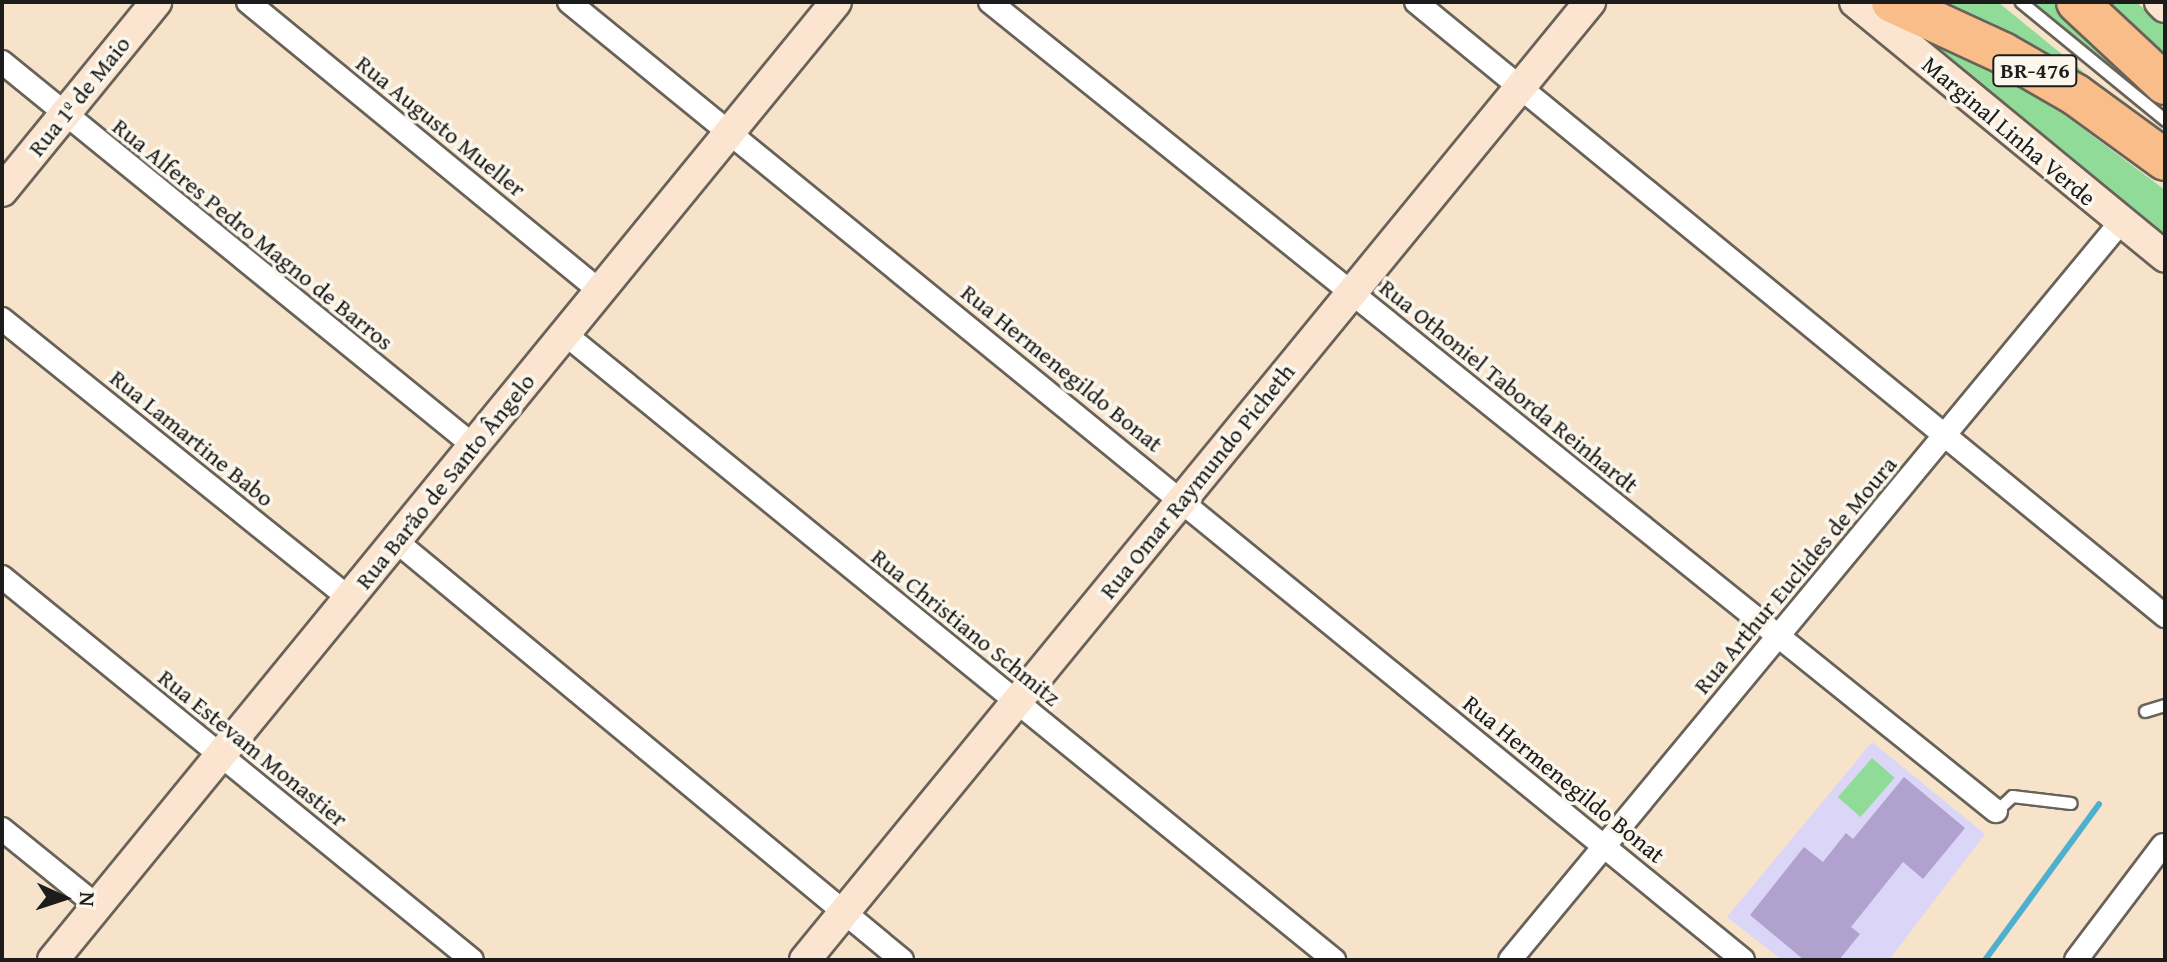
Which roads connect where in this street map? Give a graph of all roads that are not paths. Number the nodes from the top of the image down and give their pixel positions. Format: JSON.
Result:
{"nodes":[{"id":1,"x":156,"y":2,"type":"edge"},
{"id":2,"x":248,"y":2,"type":"edge"},
{"id":3,"x":569,"y":2,"type":"edge"},
{"id":4,"x":836,"y":2,"type":"edge"},
{"id":5,"x":990,"y":2,"type":"edge"},
{"id":6,"x":1416,"y":2,"type":"edge"},
{"id":7,"x":1590,"y":2,"type":"edge"},
{"id":8,"x":1855,"y":2,"type":"edge"},
{"id":9,"x":1892,"y":2,"type":"edge"},
{"id":10,"x":2021,"y":2,"type":"edge"},
{"id":11,"x":2077,"y":2,"type":"edge"},
{"id":12,"x":2160,"y":2,"type":"edge"},
{"id":13,"x":2165,"y":7,"type":"edge"},
{"id":14,"x":2,"y":62,"type":"edge"},
{"id":15,"x":2165,"y":84,"type":"edge"},
{"id":16,"x":1520,"y":87,"type":"junction"},
{"id":17,"x":64,"y":115,"type":"junction"},
{"id":18,"x":2165,"y":120,"type":"edge"},
{"id":19,"x":730,"y":132,"type":"junction"},
{"id":20,"x":2165,"y":160,"type":"edge"},
{"id":21,"x":2,"y":191,"type":"edge"},
{"id":22,"x":2120,"y":223,"type":"junction"},
{"id":23,"x":2165,"y":257,"type":"edge"},
{"id":24,"x":600,"y":291,"type":"junction"},
{"id":25,"x":1351,"y":292,"type":"junction"},
{"id":26,"x":2,"y":319,"type":"edge"},
{"id":27,"x":565,"y":334,"type":"junction"},
{"id":28,"x":1945,"y":435,"type":"junction"},
{"id":29,"x":474,"y":446,"type":"junction"},
{"id":30,"x":1182,"y":499,"type":"junction"},
{"id":31,"x":396,"y":541,"type":"junction"},
{"id":32,"x":2,"y":577,"type":"edge"},
{"id":33,"x":349,"y":598,"type":"junction"},
{"id":34,"x":2165,"y":616,"type":"edge"},
{"id":35,"x":1778,"y":636,"type":"junction"},
{"id":36,"x":1016,"y":701,"type":"junction"},
{"id":37,"x":2165,"y":705,"type":"edge"},
{"id":38,"x":2145,"y":711,"type":"dead end"},
{"id":39,"x":221,"y":755,"type":"junction"},
{"id":40,"x":2071,"y":803,"type":"dead end"},
{"id":41,"x":1996,"y":811,"type":"joint"},
{"id":42,"x":2,"y":829,"type":"edge"},
{"id":43,"x":2163,"y":845,"type":"edge"},
{"id":44,"x":1604,"y":846,"type":"junction"},
{"id":45,"x":97,"y":906,"type":"junction"},
{"id":46,"x":844,"y":912,"type":"junction"},
{"id":47,"x":53,"y":960,"type":"edge"},
{"id":48,"x":472,"y":960,"type":"edge"},
{"id":49,"x":805,"y":960,"type":"edge"},
{"id":50,"x":902,"y":960,"type":"edge"},
{"id":51,"x":1334,"y":960,"type":"edge"},
{"id":52,"x":1510,"y":960,"type":"edge"},
{"id":53,"x":1743,"y":960,"type":"edge"},
{"id":54,"x":2076,"y":960,"type":"edge"}],
"edges":[{"from":1,"to":17,"type":"main road","name":"Rua 1º de Maio"},
{"from":2,"to":24,"type":"street","name":"Rua Augusto Mueller"},
{"from":3,"to":19,"type":"street","name":"Rua Hermenegildo Bonat"},
{"from":4,"to":19,"type":"main road","name":"Rua Barão de Santo Ângelo"},
{"from":5,"to":25,"type":"street","name":"Rua Othoniel Taborda Reinhardt"},
{"from":6,"to":16,"type":"street"},
{"from":7,"to":16,"type":"main road","name":"Rua Omar Raymundo Picheth"},
{"from":8,"to":22,"type":"main road","name":"Marginal Linha Verde"},
{"from":9,"to":20,"type":"highway","number":"BR-476"},
{"from":10,"to":18,"type":"lane"},
{"from":11,"to":15,"type":"highway","number":"BR-476"},
{"from":12,"to":13,"type":"main road"},
{"from":14,"to":17,"type":"street","name":"Rua Alferes Pedro Magno de Barros"},
{"from":16,"to":25,"type":"main road","name":"Rua Omar Raymundo Picheth"},
{"from":16,"to":28,"type":"street"},
{"from":17,"to":21,"type":"main road","name":"Rua 1º de Maio"},
{"from":17,"to":29,"type":"street","name":"Rua Alferes Pedro Magno de Barros"},
{"from":19,"to":24,"type":"main road","name":"Rua Barão de Santo Ângelo"},
{"from":19,"to":30,"type":"street","name":"Rua Hermenegildo Bonat"},
{"from":22,"to":23,"type":"main road","name":"Marginal Linha Verde"},
{"from":22,"to":28,"type":"street","name":"Rua Arthur Euclides de Moura"},
{"from":24,"to":27,"type":"main road","name":"Rua Barão de Santo Ângelo"},
{"from":25,"to":30,"type":"main road","name":"Rua Omar Raymundo Picheth"},
{"from":25,"to":35,"type":"street","name":"Rua Othoniel Taborda Reinhardt"},
{"from":26,"to":33,"type":"street","name":"Rua Lamartine Babo"},
{"from":27,"to":29,"type":"main road","name":"Rua Barão de Santo Ângelo"},
{"from":27,"to":36,"type":"street","name":"Rua Christiano Schmitz"},
{"from":28,"to":34,"type":"street"},
{"from":28,"to":35,"type":"street","name":"Rua Arthur Euclides de Moura"},
{"from":29,"to":31,"type":"main road","name":"Rua Barão de Santo Ângelo"},
{"from":30,"to":36,"type":"main road","name":"Rua Omar Raymundo Picheth"},
{"from":30,"to":44,"type":"street","name":"Rua Hermenegildo Bonat"},
{"from":31,"to":33,"type":"main road","name":"Rua Barão de Santo Ângelo"},
{"from":31,"to":46,"type":"street"},
{"from":32,"to":39,"type":"street","name":"Rua Estevam Monastier"},
{"from":33,"to":39,"type":"main road","name":"Rua Barão de Santo Ângelo"},
{"from":35,"to":41,"type":"street","name":"Rua Othoniel Taborda Reinhardt"},
{"from":35,"to":44,"type":"street","name":"Rua Arthur Euclides de Moura"},
{"from":36,"to":46,"type":"main road","name":"Rua Omar Raymundo Picheth"},
{"from":36,"to":51,"type":"street","name":"Rua Christiano Schmitz"},
{"from":37,"to":38,"type":"lane"},
{"from":39,"to":45,"type":"main road","name":"Rua Barão de Santo Ângelo"},
{"from":39,"to":48,"type":"street","name":"Rua Estevam Monastier"},
{"from":40,"to":41,"type":"lane"},
{"from":42,"to":45,"type":"street"},
{"from":43,"to":54,"type":"street"},
{"from":44,"to":52,"type":"street","name":"Rua Arthur Euclides de Moura"},
{"from":44,"to":53,"type":"street","name":"Rua Hermenegildo Bonat"},
{"from":45,"to":47,"type":"main road","name":"Rua Barão de Santo Ângelo"},
{"from":46,"to":49,"type":"main road","name":"Rua Omar Raymundo Picheth"},
{"from":46,"to":50,"type":"street"}]}
